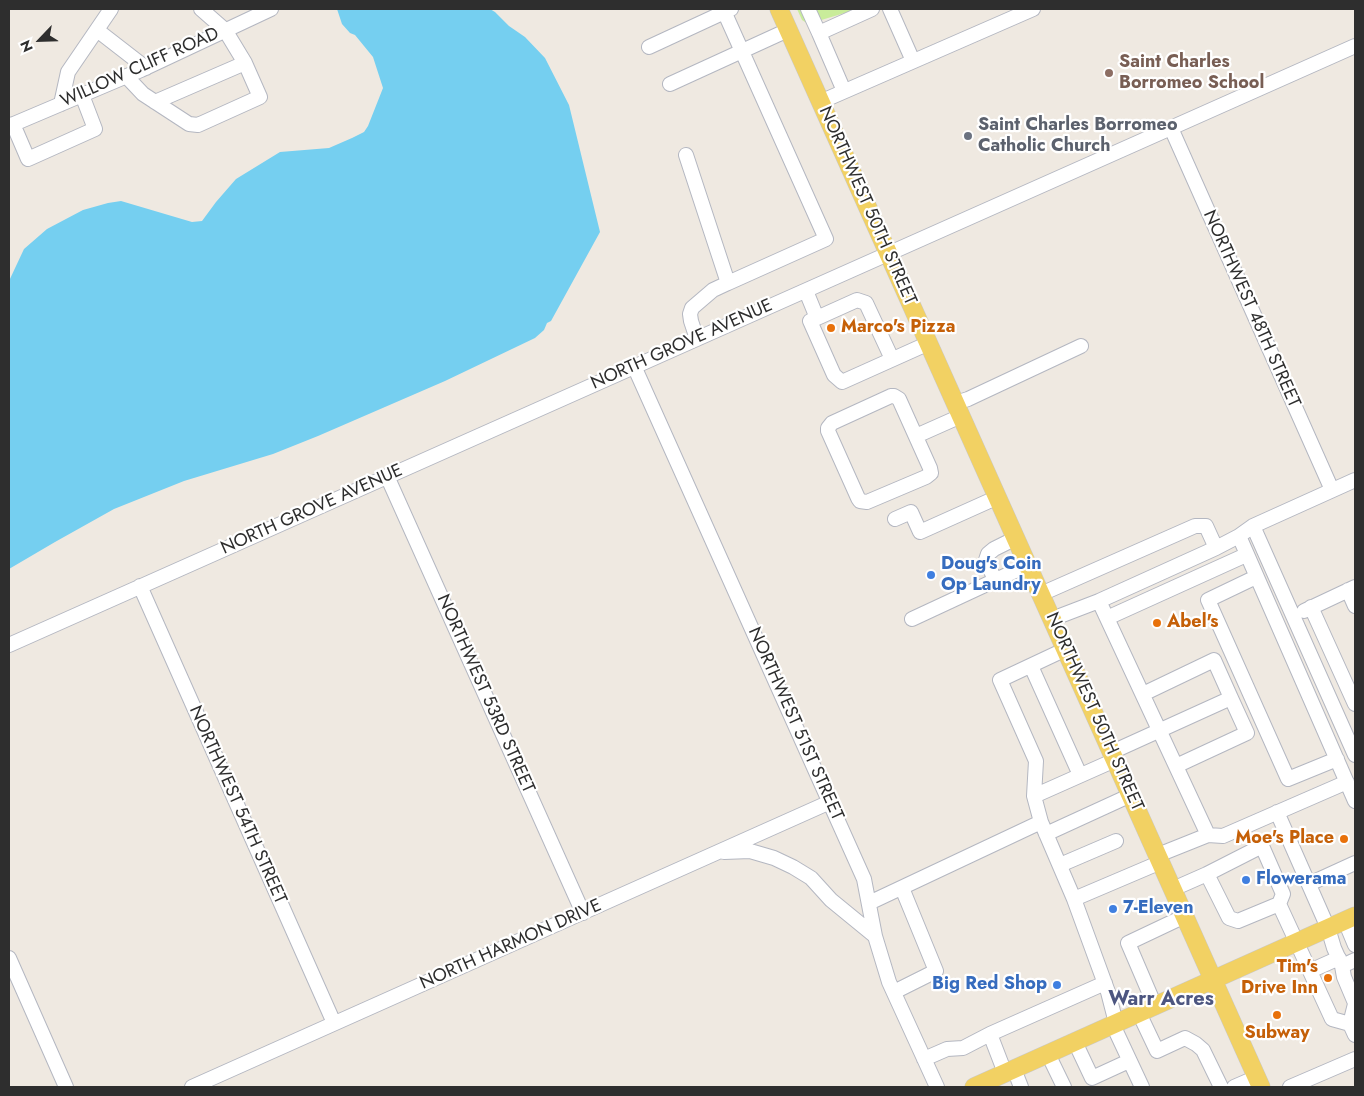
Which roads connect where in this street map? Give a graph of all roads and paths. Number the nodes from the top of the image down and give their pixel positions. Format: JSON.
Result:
{"nodes":[{"id":1,"x":111,"y":9,"type":"edge"},
{"id":2,"x":201,"y":9,"type":"edge"},
{"id":3,"x":272,"y":9,"type":"edge"},
{"id":4,"x":779,"y":9,"type":"edge"},
{"id":5,"x":808,"y":9,"type":"edge"},
{"id":6,"x":872,"y":9,"type":"edge"},
{"id":7,"x":890,"y":9,"type":"edge"},
{"id":8,"x":1033,"y":9,"type":"edge"},
{"id":9,"x":726,"y":10,"type":"edge"},
{"id":10,"x":1005,"y":14,"type":"edge"},
{"id":11,"x":97,"y":30,"type":"junction"},
{"id":12,"x":225,"y":30,"type":"junction"},
{"id":13,"x":788,"y":30,"type":"junction"},
{"id":14,"x":819,"y":33,"type":"junction"},
{"id":15,"x":650,"y":47,"type":"dead end"},
{"id":16,"x":742,"y":51,"type":"junction"},
{"id":17,"x":1354,"y":52,"type":"edge"},
{"id":18,"x":913,"y":61,"type":"junction"},
{"id":19,"x":245,"y":63,"type":"junction"},
{"id":20,"x":146,"y":68,"type":"junction"},
{"id":21,"x":126,"y":76,"type":"junction"},
{"id":22,"x":670,"y":84,"type":"dead end"},
{"id":23,"x":844,"y":91,"type":"junction"},
{"id":24,"x":82,"y":95,"type":"junction"},
{"id":25,"x":155,"y":102,"type":"junction"},
{"id":26,"x":820,"y":102,"type":"junction"},
{"id":27,"x":60,"y":104,"type":"junction"},
{"id":28,"x":11,"y":125,"type":"edge"},
{"id":29,"x":1171,"y":128,"type":"junction"},
{"id":30,"x":686,"y":155,"type":"dead end"},
{"id":31,"x":889,"y":254,"type":"junction"},
{"id":32,"x":728,"y":283,"type":"junction"},
{"id":33,"x":806,"y":291,"type":"junction"},
{"id":34,"x":817,"y":318,"type":"junction"},
{"id":35,"x":697,"y":339,"type":"junction"},
{"id":36,"x":929,"y":343,"type":"junction"},
{"id":37,"x":1080,"y":346,"type":"dead end"},
{"id":38,"x":892,"y":359,"type":"junction"},
{"id":39,"x":634,"y":366,"type":"junction"},
{"id":40,"x":958,"y":409,"type":"junction"},
{"id":41,"x":916,"y":436,"type":"junction"},
{"id":42,"x":387,"y":476,"type":"junction"},
{"id":43,"x":1355,"y":480,"type":"edge"},
{"id":44,"x":1332,"y":490,"type":"junction"},
{"id":45,"x":998,"y":497,"type":"junction"},
{"id":46,"x":896,"y":519,"type":"dead end"},
{"id":47,"x":1253,"y":526,"type":"junction"},
{"id":48,"x":1238,"y":536,"type":"junction"},
{"id":49,"x":1016,"y":538,"type":"junction"},
{"id":50,"x":1216,"y":548,"type":"junction"},
{"id":51,"x":1246,"y":555,"type":"junction"},
{"id":52,"x":1028,"y":565,"type":"junction"},
{"id":53,"x":1256,"y":577,"type":"junction"},
{"id":54,"x":995,"y":580,"type":"junction"},
{"id":55,"x":140,"y":586,"type":"junction"},
{"id":56,"x":1352,"y":589,"type":"edge"},
{"id":57,"x":1041,"y":594,"type":"junction"},
{"id":58,"x":1099,"y":601,"type":"junction"},
{"id":59,"x":1355,"y":606,"type":"edge"},
{"id":60,"x":1311,"y":607,"type":"junction"},
{"id":61,"x":1293,"y":616,"type":"junction"},
{"id":62,"x":1107,"y":618,"type":"junction"},
{"id":63,"x":912,"y":619,"type":"dead end"},
{"id":64,"x":1052,"y":619,"type":"junction"},
{"id":65,"x":9,"y":645,"type":"edge"},
{"id":66,"x":1066,"y":649,"type":"junction"},
{"id":67,"x":1032,"y":666,"type":"junction"},
{"id":68,"x":1142,"y":694,"type":"junction"},
{"id":69,"x":1231,"y":698,"type":"junction"},
{"id":70,"x":1355,"y":704,"type":"edge"},
{"id":71,"x":1160,"y":731,"type":"junction"},
{"id":72,"x":1355,"y":755,"type":"edge"},
{"id":73,"x":1114,"y":756,"type":"junction"},
{"id":74,"x":1337,"y":759,"type":"junction"},
{"id":75,"x":1176,"y":766,"type":"junction"},
{"id":76,"x":1080,"y":776,"type":"junction"},
{"id":77,"x":1347,"y":782,"type":"junction"},
{"id":78,"x":1131,"y":795,"type":"junction"},
{"id":79,"x":1034,"y":796,"type":"junction"},
{"id":80,"x":1355,"y":801,"type":"edge"},
{"id":81,"x":830,"y":802,"type":"junction"},
{"id":82,"x":1277,"y":812,"type":"junction"},
{"id":83,"x":1044,"y":828,"type":"junction"},
{"id":84,"x":1208,"y":835,"type":"junction"},
{"id":85,"x":1116,"y":840,"type":"dead end"},
{"id":86,"x":719,"y":852,"type":"junction"},
{"id":87,"x":1159,"y":859,"type":"junction"},
{"id":88,"x":1355,"y":863,"type":"edge"},
{"id":89,"x":1060,"y":865,"type":"junction"},
{"id":90,"x":1207,"y":874,"type":"junction"},
{"id":91,"x":1309,"y":884,"type":"junction"},
{"id":92,"x":902,"y":888,"type":"junction"},
{"id":93,"x":1173,"y":889,"type":"junction"},
{"id":94,"x":1074,"y":899,"type":"junction"},
{"id":95,"x":869,"y":903,"type":"junction"},
{"id":96,"x":1279,"y":904,"type":"junction"},
{"id":97,"x":584,"y":913,"type":"junction"},
{"id":98,"x":1185,"y":916,"type":"junction"},
{"id":99,"x":1350,"y":918,"type":"edge"},
{"id":100,"x":1328,"y":928,"type":"junction"},
{"id":101,"x":875,"y":936,"type":"junction"},
{"id":102,"x":1297,"y":942,"type":"junction"},
{"id":103,"x":1355,"y":944,"type":"edge"},
{"id":104,"x":9,"y":958,"type":"edge"},
{"id":105,"x":1355,"y":960,"type":"edge"},
{"id":106,"x":1341,"y":962,"type":"junction"},
{"id":107,"x":1310,"y":971,"type":"junction"},
{"id":108,"x":1213,"y":979,"type":"junction"},
{"id":109,"x":1105,"y":983,"type":"junction"},
{"id":110,"x":894,"y":992,"type":"junction"},
{"id":111,"x":1355,"y":1004,"type":"edge"},
{"id":112,"x":1147,"y":1009,"type":"junction"},
{"id":113,"x":334,"y":1023,"type":"junction"},
{"id":114,"x":1114,"y":1024,"type":"junction"},
{"id":115,"x":1353,"y":1030,"type":"edge"},
{"id":116,"x":990,"y":1034,"type":"junction"},
{"id":117,"x":1075,"y":1042,"type":"junction"},
{"id":118,"x":1048,"y":1054,"type":"junction"},
{"id":119,"x":924,"y":1059,"type":"junction"},
{"id":120,"x":1355,"y":1059,"type":"edge"},
{"id":121,"x":1129,"y":1061,"type":"junction"},
{"id":122,"x":1010,"y":1071,"type":"junction"},
{"id":123,"x":1259,"y":1082,"type":"edge"},
{"id":124,"x":66,"y":1087,"type":"edge"},
{"id":125,"x":192,"y":1087,"type":"edge"},
{"id":126,"x":937,"y":1087,"type":"edge"},
{"id":127,"x":974,"y":1087,"type":"edge"},
{"id":128,"x":1021,"y":1087,"type":"edge"},
{"id":129,"x":1064,"y":1087,"type":"edge"},
{"id":130,"x":1142,"y":1087,"type":"edge"},
{"id":131,"x":1221,"y":1087,"type":"edge"},
{"id":132,"x":1234,"y":1087,"type":"edge"},
{"id":133,"x":1290,"y":1087,"type":"edge"}],
"edges":[{"from":1,"to":11,"type":"street"},
{"from":2,"to":12,"type":"street"},
{"from":3,"to":12,"type":"street","name":"WILLOW CLIFF ROAD"},
{"from":4,"to":13,"type":"main road","name":"NORTHWEST 50TH STREET"},
{"from":5,"to":14,"type":"street"},
{"from":6,"to":14,"type":"street"},
{"from":7,"to":18,"type":"street"},
{"from":8,"to":10,"type":"street"},
{"from":9,"to":15,"type":"street"},
{"from":9,"to":16,"type":"street"},
{"from":10,"to":18,"type":"street"},
{"from":11,"to":20,"type":"street"},
{"from":11,"to":27,"type":"street"},
{"from":12,"to":19,"type":"street"},
{"from":12,"to":20,"type":"street","name":"WILLOW CLIFF ROAD"},
{"from":13,"to":16,"type":"street"},
{"from":13,"to":26,"type":"main road","name":"NORTHWEST 50TH STREET"},
{"from":14,"to":23,"type":"street"},
{"from":16,"to":22,"type":"street"},
{"from":16,"to":32,"type":"street"},
{"from":17,"to":29,"type":"street","name":"NORTH GROVE AVENUE"},
{"from":18,"to":23,"type":"street"},
{"from":19,"to":25,"type":"street"},
{"from":19,"to":25,"type":"street"},
{"from":20,"to":21,"type":"street","name":"WILLOW CLIFF ROAD"},
{"from":21,"to":24,"type":"street","name":"WILLOW CLIFF ROAD"},
{"from":21,"to":25,"type":"street"},
{"from":23,"to":26,"type":"street"},
{"from":24,"to":27,"type":"street","name":"WILLOW CLIFF ROAD"},
{"from":24,"to":28,"type":"street"},
{"from":26,"to":31,"type":"main road","name":"NORTHWEST 50TH STREET"},
{"from":27,"to":28,"type":"street","name":"WILLOW CLIFF ROAD"},
{"from":29,"to":31,"type":"street","name":"NORTH GROVE AVENUE"},
{"from":29,"to":44,"type":"street","name":"NORTHWEST 48TH STREET"},
{"from":30,"to":32,"type":"street"},
{"from":31,"to":33,"type":"street","name":"NORTH GROVE AVENUE"},
{"from":31,"to":36,"type":"main road","name":"NORTHWEST 50TH STREET"},
{"from":32,"to":35,"type":"street"},
{"from":33,"to":34,"type":"street"},
{"from":33,"to":35,"type":"street","name":"NORTH GROVE AVENUE"},
{"from":34,"to":38,"type":"street"},
{"from":34,"to":38,"type":"street"},
{"from":35,"to":39,"type":"street","name":"NORTH GROVE AVENUE"},
{"from":36,"to":38,"type":"street"},
{"from":36,"to":40,"type":"main road","name":"NORTHWEST 50TH STREET"},
{"from":37,"to":40,"type":"street"},
{"from":39,"to":42,"type":"street","name":"NORTH GROVE AVENUE"},
{"from":39,"to":81,"type":"street","name":"NORTHWEST 51ST STREET"},
{"from":40,"to":41,"type":"street"},
{"from":40,"to":45,"type":"main road","name":"NORTHWEST 50TH STREET"},
{"from":41,"to":41,"type":"street"},
{"from":42,"to":55,"type":"street","name":"NORTH GROVE AVENUE"},
{"from":42,"to":97,"type":"street","name":"NORTHWEST 53RD STREET"},
{"from":43,"to":44,"type":"street"},
{"from":44,"to":47,"type":"street"},
{"from":45,"to":46,"type":"street"},
{"from":45,"to":49,"type":"main road","name":"NORTHWEST 50TH STREET"},
{"from":47,"to":48,"type":"street"},
{"from":47,"to":61,"type":"street"},
{"from":48,"to":50,"type":"street"},
{"from":48,"to":51,"type":"street"},
{"from":49,"to":52,"type":"main road","name":"NORTHWEST 50TH STREET"},
{"from":49,"to":54,"type":"street"},
{"from":50,"to":57,"type":"street"},
{"from":50,"to":58,"type":"street"},
{"from":51,"to":53,"type":"street"},
{"from":51,"to":62,"type":"street"},
{"from":52,"to":54,"type":"street"},
{"from":52,"to":57,"type":"main road","name":"NORTHWEST 50TH STREET"},
{"from":53,"to":74,"type":"street"},
{"from":53,"to":74,"type":"street"},
{"from":54,"to":63,"type":"street"},
{"from":55,"to":65,"type":"street","name":"NORTH GROVE AVENUE"},
{"from":55,"to":113,"type":"street","name":"NORTHWEST 54TH STREET"},
{"from":56,"to":59,"type":"street"},
{"from":56,"to":60,"type":"street"},
{"from":57,"to":64,"type":"main road","name":"NORTHWEST 50TH STREET"},
{"from":58,"to":62,"type":"street"},
{"from":58,"to":64,"type":"street"},
{"from":60,"to":61,"type":"street"},
{"from":60,"to":70,"type":"street"},
{"from":61,"to":72,"type":"street"},
{"from":62,"to":68,"type":"street"},
{"from":64,"to":66,"type":"main road","name":"NORTHWEST 50TH STREET"},
{"from":66,"to":67,"type":"street"},
{"from":66,"to":73,"type":"main road","name":"NORTHWEST 50TH STREET"},
{"from":67,"to":76,"type":"street"},
{"from":67,"to":79,"type":"street"},
{"from":68,"to":69,"type":"street"},
{"from":68,"to":71,"type":"street"},
{"from":69,"to":71,"type":"street"},
{"from":69,"to":75,"type":"street"},
{"from":71,"to":73,"type":"street"},
{"from":71,"to":75,"type":"street"},
{"from":73,"to":76,"type":"street"},
{"from":73,"to":78,"type":"main road","name":"NORTHWEST 50TH STREET"},
{"from":74,"to":77,"type":"street"},
{"from":75,"to":84,"type":"street"},
{"from":76,"to":79,"type":"street"},
{"from":77,"to":80,"type":"street"},
{"from":77,"to":82,"type":"street"},
{"from":78,"to":83,"type":"street"},
{"from":78,"to":87,"type":"main road","name":"NORTHWEST 50TH STREET"},
{"from":79,"to":83,"type":"street"},
{"from":81,"to":86,"type":"street","name":"NORTH HARMON DRIVE"},
{"from":81,"to":95,"type":"street","name":"NORTHWEST 51ST STREET"},
{"from":82,"to":84,"type":"street"},
{"from":82,"to":91,"type":"street"},
{"from":83,"to":89,"type":"street"},
{"from":83,"to":92,"type":"street"},
{"from":84,"to":87,"type":"street"},
{"from":85,"to":89,"type":"street"},
{"from":86,"to":97,"type":"street","name":"NORTH HARMON DRIVE"},
{"from":86,"to":101,"type":"street"},
{"from":87,"to":93,"type":"main road","name":"NORTHWEST 50TH STREET"},
{"from":87,"to":94,"type":"street"},
{"from":88,"to":91,"type":"street"},
{"from":89,"to":94,"type":"street"},
{"from":90,"to":93,"type":"street"},
{"from":90,"to":96,"type":"street"},
{"from":90,"to":96,"type":"street"},
{"from":91,"to":100,"type":"street"},
{"from":92,"to":95,"type":"street"},
{"from":92,"to":110,"type":"street"},
{"from":93,"to":98,"type":"main road","name":"NORTHWEST 50TH STREET"},
{"from":94,"to":109,"type":"street"},
{"from":95,"to":101,"type":"street","name":"NORTHWEST 51ST STREET"},
{"from":96,"to":102,"type":"street"},
{"from":97,"to":113,"type":"street","name":"NORTH HARMON DRIVE"},
{"from":98,"to":108,"type":"main road","name":"NORTHWEST 50TH STREET"},
{"from":98,"to":112,"type":"street"},
{"from":99,"to":100,"type":"main road"},
{"from":99,"to":103,"type":"street"},
{"from":100,"to":102,"type":"main road"},
{"from":100,"to":106,"type":"street"},
{"from":101,"to":110,"type":"street","name":"NORTHWEST 51ST STREET"},
{"from":102,"to":107,"type":"street"},
{"from":102,"to":108,"type":"main road"},
{"from":104,"to":124,"type":"street"},
{"from":105,"to":106,"type":"street"},
{"from":106,"to":107,"type":"street"},
{"from":106,"to":111,"type":"street"},
{"from":107,"to":115,"type":"street"},
{"from":108,"to":112,"type":"main road"},
{"from":108,"to":123,"type":"main road","name":"NORTHWEST 50TH STREET"},
{"from":109,"to":114,"type":"street"},
{"from":109,"to":116,"type":"street"},
{"from":110,"to":119,"type":"street","name":"NORTHWEST 51ST STREET"},
{"from":111,"to":115,"type":"street"},
{"from":112,"to":114,"type":"main road"},
{"from":112,"to":131,"type":"street"},
{"from":113,"to":125,"type":"street","name":"NORTH HARMON DRIVE"},
{"from":114,"to":117,"type":"main road"},
{"from":114,"to":121,"type":"street"},
{"from":116,"to":119,"type":"street"},
{"from":116,"to":122,"type":"street"},
{"from":117,"to":118,"type":"main road"},
{"from":117,"to":121,"type":"street"},
{"from":118,"to":122,"type":"main road"},
{"from":118,"to":129,"type":"street"},
{"from":119,"to":126,"type":"street","name":"NORTHWEST 51ST STREET"},
{"from":120,"to":133,"type":"street"},
{"from":121,"to":130,"type":"street"},
{"from":122,"to":127,"type":"main road"},
{"from":122,"to":128,"type":"street"},
{"from":123,"to":132,"type":"street"}]}
